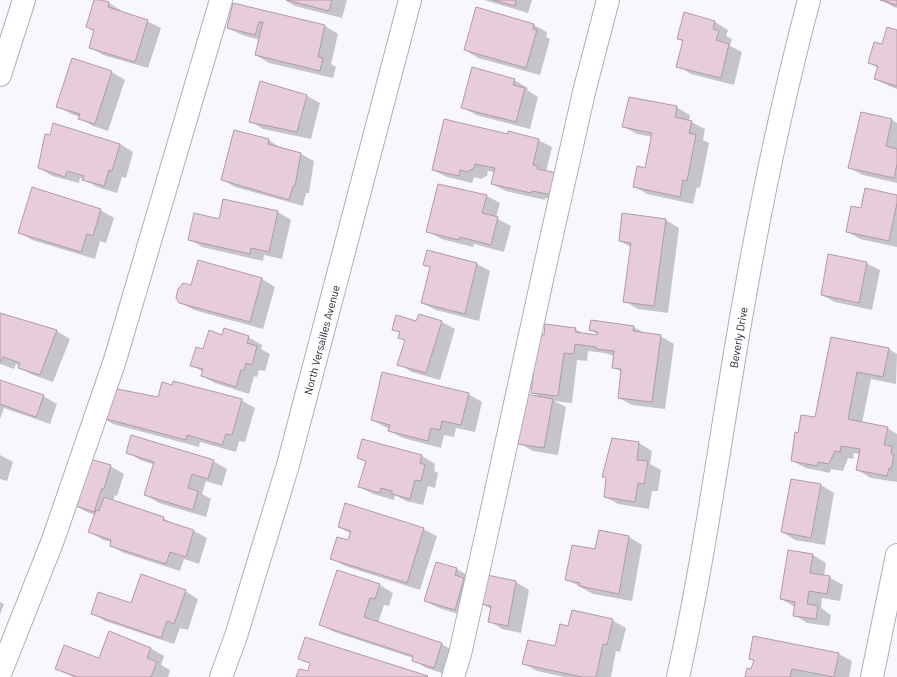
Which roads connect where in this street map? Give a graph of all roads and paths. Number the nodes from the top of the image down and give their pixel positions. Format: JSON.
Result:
{"nodes":[{"id":1,"x":24,"y":0,"type":"edge"},
{"id":2,"x":221,"y":0,"type":"edge"},
{"id":3,"x":410,"y":0,"type":"edge"},
{"id":4,"x":608,"y":0,"type":"edge"},
{"id":5,"x":809,"y":0,"type":"edge"},
{"id":6,"x":0,"y":75,"type":"edge"},
{"id":7,"x":897,"y":555,"type":"edge"},
{"id":8,"x":0,"y":674,"type":"edge"},
{"id":9,"x":221,"y":677,"type":"edge"},
{"id":10,"x":453,"y":677,"type":"edge"},
{"id":11,"x":678,"y":677,"type":"edge"},
{"id":12,"x":872,"y":677,"type":"edge"}],
"edges":[{"from":1,"to":6,"type":"street"},
{"from":2,"to":8,"type":"street"},
{"from":3,"to":9,"type":"street","name":"North Versailles Avenue"},
{"from":4,"to":10,"type":"street"},
{"from":5,"to":11,"type":"street","name":"Beverly Drive"},
{"from":7,"to":12,"type":"street"}]}
